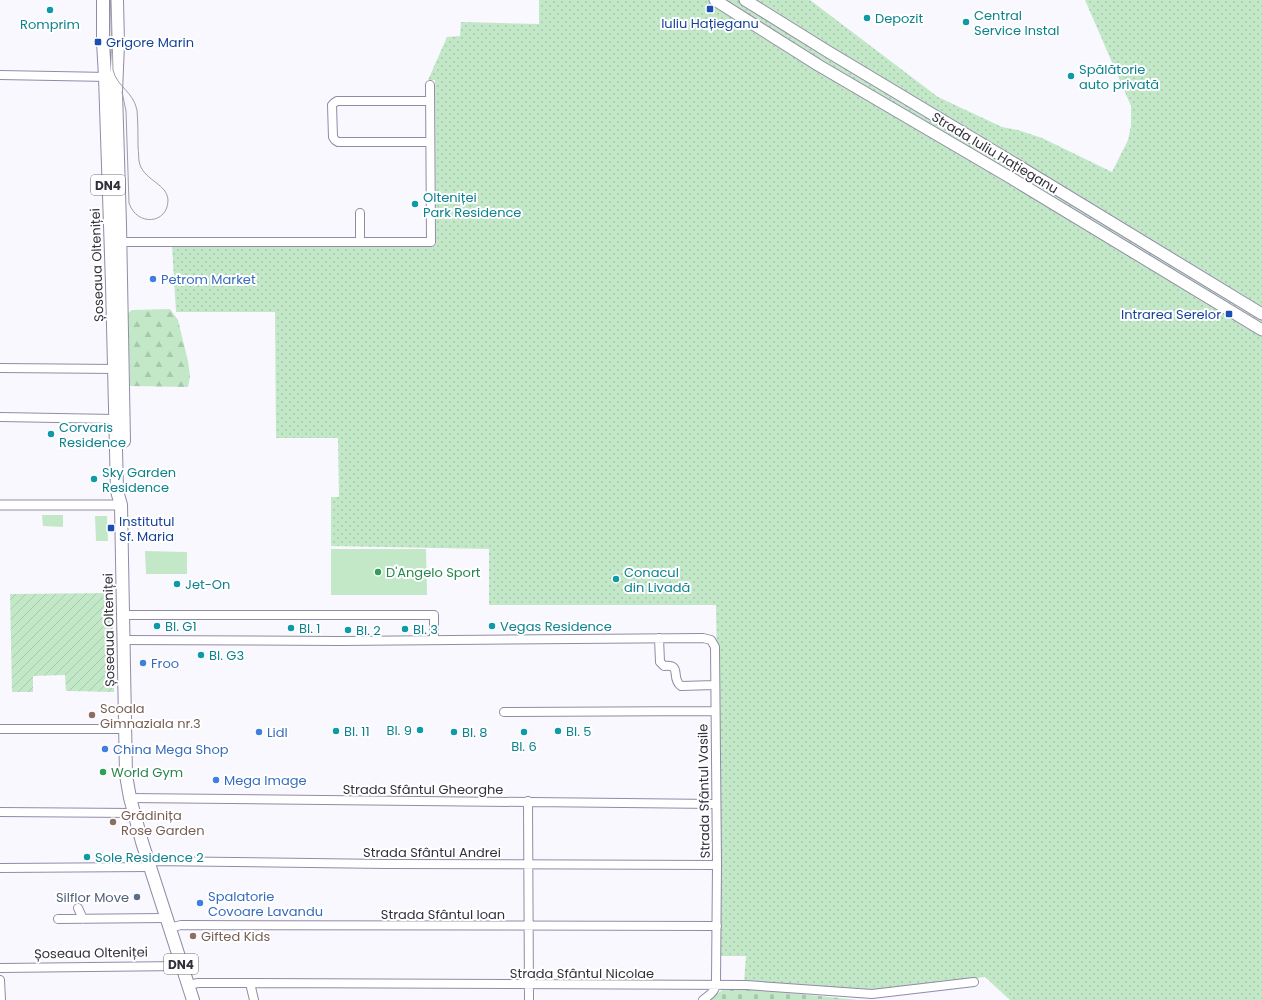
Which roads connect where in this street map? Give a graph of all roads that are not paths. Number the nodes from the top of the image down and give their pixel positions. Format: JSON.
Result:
{"nodes":[{"id":1,"x":102,"y":0,"type":"edge"},
{"id":2,"x":117,"y":0,"type":"edge"},
{"id":3,"x":715,"y":0,"type":"edge"},
{"id":4,"x":745,"y":0,"type":"edge"},
{"id":5,"x":103,"y":44,"type":"junction"},
{"id":6,"x":118,"y":44,"type":"junction"},
{"id":7,"x":0,"y":75,"type":"edge"},
{"id":8,"x":111,"y":78,"type":"junction"},
{"id":9,"x":430,"y":85,"type":"dead end"},
{"id":10,"x":900,"y":95,"type":"junction"},
{"id":11,"x":430,"y":101,"type":"junction"},
{"id":12,"x":892,"y":108,"type":"junction"},
{"id":13,"x":430,"y":142,"type":"junction"},
{"id":14,"x":360,"y":213,"type":"dead end"},
{"id":15,"x":120,"y":242,"type":"junction"},
{"id":16,"x":360,"y":242,"type":"junction"},
{"id":17,"x":1262,"y":314,"type":"edge"},
{"id":18,"x":1262,"y":330,"type":"edge"},
{"id":19,"x":0,"y":368,"type":"edge"},
{"id":20,"x":118,"y":369,"type":"junction"},
{"id":21,"x":0,"y":418,"type":"edge"},
{"id":22,"x":115,"y":419,"type":"junction"},
{"id":23,"x":0,"y":505,"type":"edge"},
{"id":24,"x":121,"y":505,"type":"junction"},
{"id":25,"x":123,"y":615,"type":"junction"},
{"id":26,"x":659,"y":638,"type":"junction"},
{"id":27,"x":124,"y":640,"type":"junction"},
{"id":28,"x":434,"y":640,"type":"junction"},
{"id":29,"x":715,"y":685,"type":"junction"},
{"id":30,"x":715,"y":711,"type":"junction"},
{"id":31,"x":504,"y":712,"type":"dead end"},
{"id":32,"x":0,"y":729,"type":"edge"},
{"id":33,"x":125,"y":729,"type":"junction"},
{"id":34,"x":130,"y":798,"type":"junction"},
{"id":35,"x":528,"y":801,"type":"junction"},
{"id":36,"x":716,"y":804,"type":"junction"},
{"id":37,"x":0,"y":812,"type":"edge"},
{"id":38,"x":134,"y":813,"type":"junction"},
{"id":39,"x":148,"y":864,"type":"junction"},
{"id":40,"x":528,"y":864,"type":"junction"},
{"id":41,"x":717,"y":865,"type":"junction"},
{"id":42,"x":0,"y":868,"type":"edge"},
{"id":43,"x":78,"y":908,"type":"dead end"},
{"id":44,"x":58,"y":919,"type":"dead end"},
{"id":45,"x":83,"y":919,"type":"junction"},
{"id":46,"x":167,"y":923,"type":"junction"},
{"id":47,"x":529,"y":926,"type":"junction"},
{"id":48,"x":717,"y":926,"type":"junction"},
{"id":49,"x":182,"y":966,"type":"junction"},
{"id":50,"x":0,"y":968,"type":"edge"},
{"id":51,"x":0,"y":980,"type":"edge"},
{"id":52,"x":974,"y":982,"type":"dead end"},
{"id":53,"x":250,"y":983,"type":"junction"},
{"id":54,"x":529,"y":984,"type":"junction"},
{"id":55,"x":188,"y":985,"type":"junction"},
{"id":56,"x":716,"y":985,"type":"junction"},
{"id":57,"x":872,"y":997,"type":"edge"},
{"id":58,"x":1,"y":1000,"type":"edge"},
{"id":59,"x":193,"y":1000,"type":"edge"},
{"id":60,"x":254,"y":1000,"type":"edge"},
{"id":61,"x":529,"y":1000,"type":"edge"},
{"id":62,"x":703,"y":1000,"type":"edge"}],
"edges":[{"from":1,"to":5,"type":"main road","name":"Șoseaua Olteniței","number":"DN4"},
{"from":2,"to":6,"type":"main road","name":"Șoseaua Olteniței","number":"DN4"},
{"from":3,"to":12,"type":"main road","name":"Strada Iuliu Hațieganu"},
{"from":4,"to":10,"type":"main road","name":"Strada Iuliu Hațieganu"},
{"from":5,"to":6,"type":"main road"},
{"from":5,"to":8,"type":"main road","name":"Șoseaua Olteniței","number":"DN4"},
{"from":6,"to":8,"type":"main road","name":"Șoseaua Olteniței","number":"DN4"},
{"from":7,"to":8,"type":"street"},
{"from":8,"to":15,"type":"main road","name":"Șoseaua Olteniței","number":"DN4"},
{"from":8,"to":20,"type":"main road","name":"Șoseaua Olteniței","number":"DN4"},
{"from":9,"to":11,"type":"street"},
{"from":10,"to":12,"type":"main road"},
{"from":10,"to":17,"type":"main road","name":"Strada Iuliu Hațieganu"},
{"from":11,"to":13,"type":"street"},
{"from":11,"to":13,"type":"street"},
{"from":12,"to":18,"type":"main road","name":"Strada Iuliu Hațieganu"},
{"from":13,"to":16,"type":"street","name":"Șoseaua Olteniței"},
{"from":14,"to":16,"type":"street"},
{"from":15,"to":16,"type":"street","name":"Șoseaua Olteniței"},
{"from":15,"to":20,"type":"main road","name":"Șoseaua Olteniței","number":"DN4"},
{"from":19,"to":20,"type":"street"},
{"from":20,"to":22,"type":"main road","name":"Șoseaua Olteniței","number":"DN4"},
{"from":20,"to":24,"type":"main road","name":"Șoseaua Olteniței","number":"DN4"},
{"from":21,"to":22,"type":"street"},
{"from":22,"to":24,"type":"main road","name":"Șoseaua Olteniței","number":"DN4"},
{"from":23,"to":24,"type":"street"},
{"from":24,"to":25,"type":"main road","name":"Șoseaua Olteniței","number":"DN4"},
{"from":25,"to":27,"type":"main road","name":"Șoseaua Olteniței","number":"DN4"},
{"from":25,"to":28,"type":"street"},
{"from":26,"to":28,"type":"street"},
{"from":26,"to":29,"type":"street"},
{"from":26,"to":29,"type":"street"},
{"from":27,"to":28,"type":"street"},
{"from":27,"to":33,"type":"main road","name":"Șoseaua Olteniței","number":"DN4"},
{"from":29,"to":30,"type":"street"},
{"from":30,"to":31,"type":"street","name":"Strada Sfântul Vasile"},
{"from":30,"to":36,"type":"street","name":"Strada Sfântul Vasile"},
{"from":32,"to":33,"type":"street"},
{"from":33,"to":34,"type":"main road","name":"Șoseaua Olteniței","number":"DN4"},
{"from":34,"to":35,"type":"street","name":"Strada Sfântul Gheorghe"},
{"from":34,"to":38,"type":"main road","name":"Șoseaua Olteniței","number":"DN4"},
{"from":35,"to":36,"type":"street","name":"Strada Sfântul Gheorghe"},
{"from":35,"to":40,"type":"street"},
{"from":36,"to":41,"type":"street","name":"Strada Sfântul Vasile"},
{"from":37,"to":38,"type":"street"},
{"from":38,"to":39,"type":"main road","name":"Șoseaua Olteniței","number":"DN4"},
{"from":39,"to":40,"type":"street","name":"Strada Sfântul Andrei"},
{"from":39,"to":42,"type":"street","name":"Strada Sfântul Andrei"},
{"from":39,"to":46,"type":"main road","name":"Șoseaua Olteniței","number":"DN4"},
{"from":40,"to":41,"type":"street","name":"Strada Sfântul Andrei"},
{"from":40,"to":47,"type":"street"},
{"from":41,"to":48,"type":"street","name":"Strada Sfântul Vasile"},
{"from":43,"to":45,"type":"street"},
{"from":44,"to":45,"type":"street"},
{"from":45,"to":46,"type":"street"},
{"from":46,"to":47,"type":"street","name":"Strada Sfântul Ioan"},
{"from":46,"to":49,"type":"main road","name":"Șoseaua Olteniței","number":"DN4"},
{"from":47,"to":48,"type":"street","name":"Strada Sfântul Ioan"},
{"from":47,"to":54,"type":"street"},
{"from":48,"to":56,"type":"street","name":"Strada Sfântul Vasile"},
{"from":49,"to":50,"type":"street","name":"Șoseaua Olteniței"},
{"from":49,"to":55,"type":"main road","name":"Șoseaua Olteniței","number":"DN4"},
{"from":51,"to":58,"type":"street"},
{"from":52,"to":57,"type":"street","name":"Strada Sfântul Nicolae"},
{"from":53,"to":54,"type":"street","name":"Strada Sfântul Nicolae"},
{"from":53,"to":55,"type":"street","name":"Strada Sfântul Nicolae"},
{"from":53,"to":60,"type":"street"},
{"from":54,"to":56,"type":"street","name":"Strada Sfântul Nicolae"},
{"from":54,"to":61,"type":"street"},
{"from":55,"to":59,"type":"main road","name":"Șoseaua Olteniței","number":"DN4"},
{"from":56,"to":57,"type":"street","name":"Strada Sfântul Nicolae"},
{"from":56,"to":62,"type":"street"}]}
